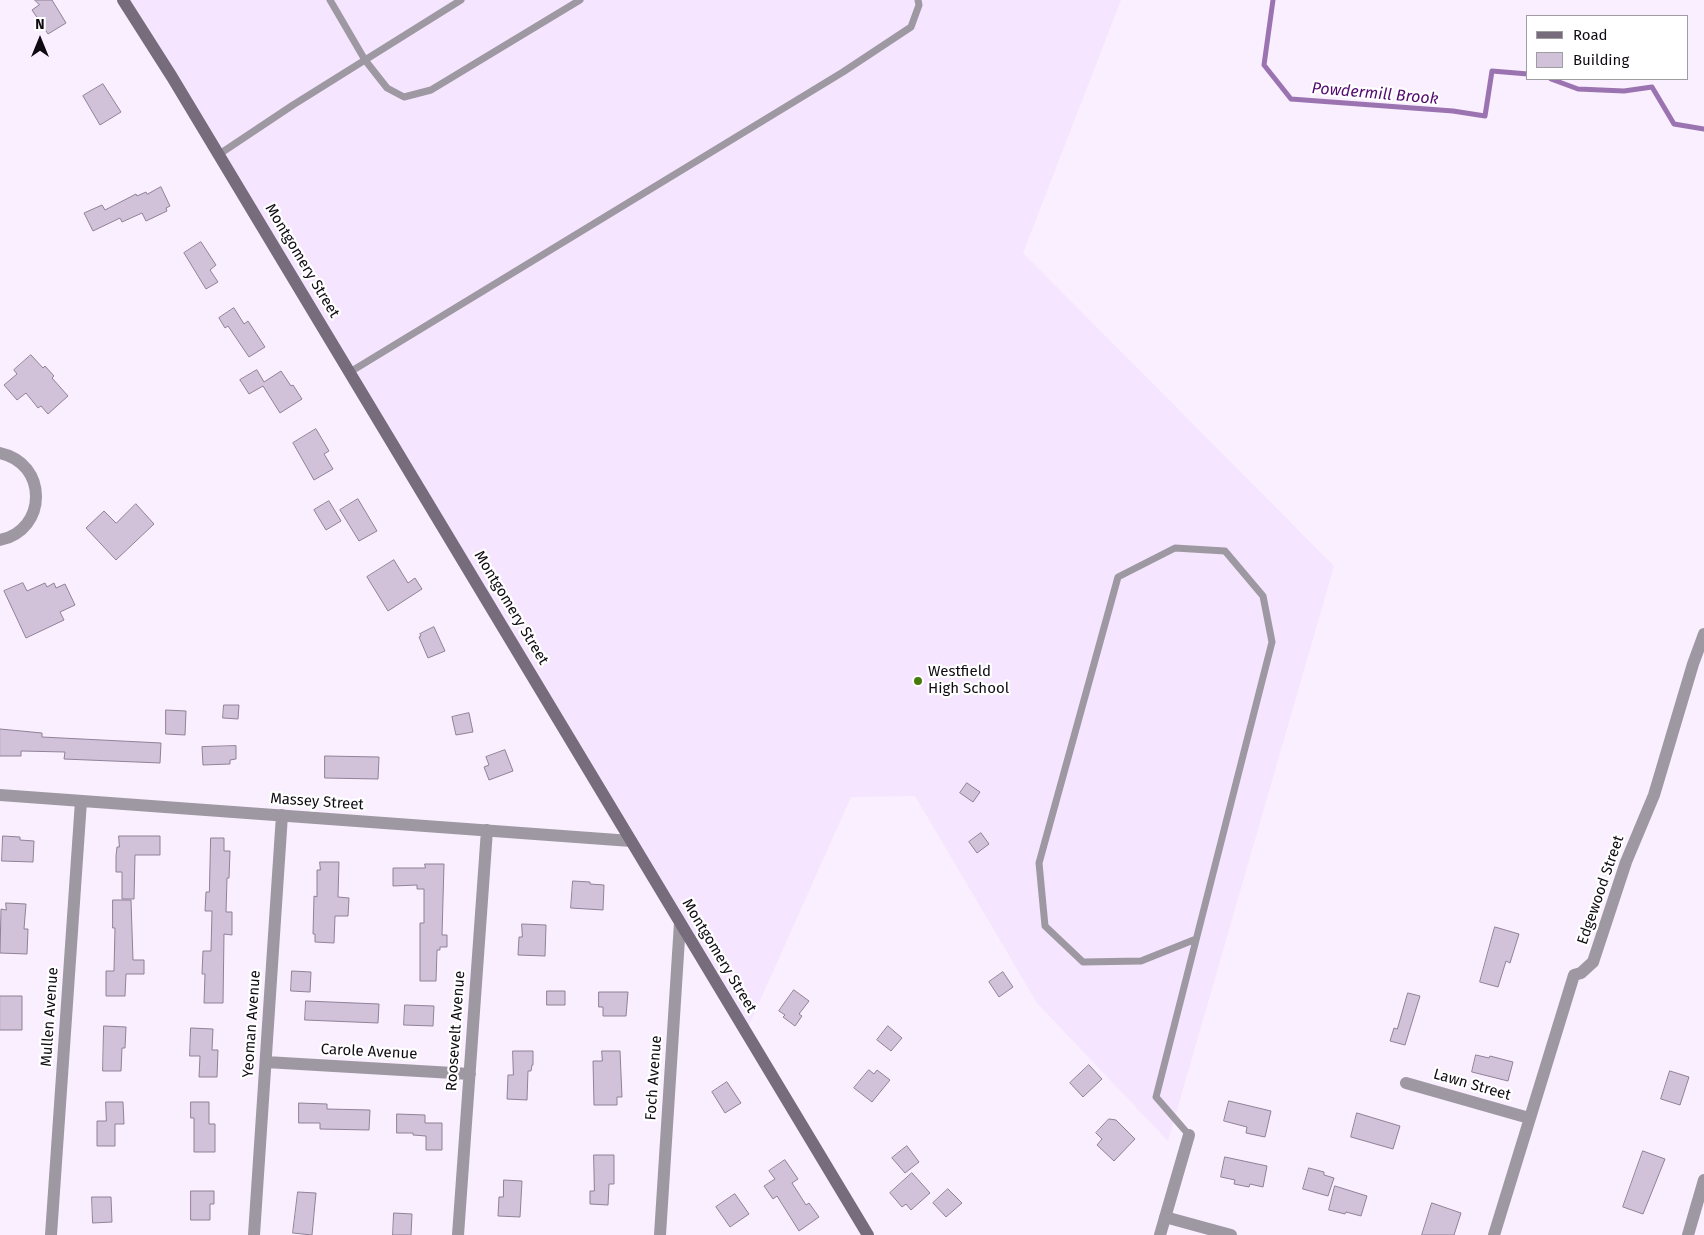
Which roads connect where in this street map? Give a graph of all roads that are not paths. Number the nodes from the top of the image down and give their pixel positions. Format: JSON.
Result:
{"nodes":[{"id":1,"x":123,"y":0,"type":"edge"},
{"id":2,"x":330,"y":0,"type":"edge"},
{"id":3,"x":462,"y":0,"type":"edge"},
{"id":4,"x":580,"y":0,"type":"edge"},
{"id":5,"x":918,"y":0,"type":"edge"},
{"id":6,"x":365,"y":60,"type":"junction"},
{"id":7,"x":218,"y":155,"type":"junction"},
{"id":8,"x":350,"y":372,"type":"junction"},
{"id":9,"x":0,"y":453,"type":"edge"},
{"id":10,"x":0,"y":540,"type":"edge"},
{"id":11,"x":1704,"y":634,"type":"edge"},
{"id":12,"x":0,"y":795,"type":"edge"},
{"id":13,"x":81,"y":801,"type":"junction"},
{"id":14,"x":282,"y":815,"type":"junction"},
{"id":15,"x":487,"y":830,"type":"junction"},
{"id":16,"x":631,"y":841,"type":"junction"},
{"id":17,"x":680,"y":923,"type":"junction"},
{"id":18,"x":1196,"y":940,"type":"junction"},
{"id":19,"x":266,"y":1062,"type":"junction"},
{"id":20,"x":470,"y":1074,"type":"junction"},
{"id":21,"x":1406,"y":1083,"type":"dead end"},
{"id":22,"x":1529,"y":1118,"type":"junction"},
{"id":23,"x":1189,"y":1135,"type":"joint"},
{"id":24,"x":1704,"y":1180,"type":"edge"},
{"id":25,"x":1165,"y":1217,"type":"junction"},
{"id":26,"x":51,"y":1235,"type":"edge"},
{"id":27,"x":254,"y":1235,"type":"edge"},
{"id":28,"x":458,"y":1235,"type":"edge"},
{"id":29,"x":660,"y":1235,"type":"edge"},
{"id":30,"x":868,"y":1235,"type":"edge"},
{"id":31,"x":1160,"y":1235,"type":"edge"},
{"id":32,"x":1231,"y":1235,"type":"edge"},
{"id":33,"x":1494,"y":1235,"type":"edge"},
{"id":34,"x":1688,"y":1235,"type":"edge"}],
"edges":[{"from":1,"to":7,"type":"main road","name":"Montgomery Street"},
{"from":2,"to":6,"type":"lane"},
{"from":3,"to":6,"type":"lane"},
{"from":4,"to":6,"type":"lane"},
{"from":5,"to":8,"type":"lane"},
{"from":6,"to":7,"type":"lane"},
{"from":7,"to":8,"type":"main road","name":"Montgomery Street"},
{"from":8,"to":16,"type":"main road","name":"Montgomery Street"},
{"from":9,"to":10,"type":"street"},
{"from":11,"to":22,"type":"street","name":"Edgewood Street"},
{"from":12,"to":13,"type":"street","name":"Massey Street"},
{"from":13,"to":14,"type":"street","name":"Massey Street"},
{"from":13,"to":26,"type":"street","name":"Mullen Avenue"},
{"from":14,"to":15,"type":"street","name":"Massey Street"},
{"from":14,"to":19,"type":"street","name":"Yeoman Avenue"},
{"from":15,"to":16,"type":"street","name":"Massey Street"},
{"from":15,"to":20,"type":"street","name":"Roosevelt Avenue"},
{"from":16,"to":17,"type":"main road","name":"Montgomery Street"},
{"from":17,"to":29,"type":"street","name":"Foch Avenue"},
{"from":17,"to":30,"type":"main road","name":"Montgomery Street"},
{"from":18,"to":18,"type":"lane"},
{"from":18,"to":23,"type":"lane"},
{"from":19,"to":20,"type":"street","name":"Carole Avenue"},
{"from":19,"to":27,"type":"street","name":"Yeoman Avenue"},
{"from":20,"to":28,"type":"street","name":"Roosevelt Avenue"},
{"from":21,"to":22,"type":"street","name":"Lawn Street"},
{"from":22,"to":33,"type":"street","name":"Edgewood Street"},
{"from":23,"to":25,"type":"street"},
{"from":24,"to":34,"type":"street"},
{"from":25,"to":31,"type":"street"},
{"from":25,"to":32,"type":"street"}]}
